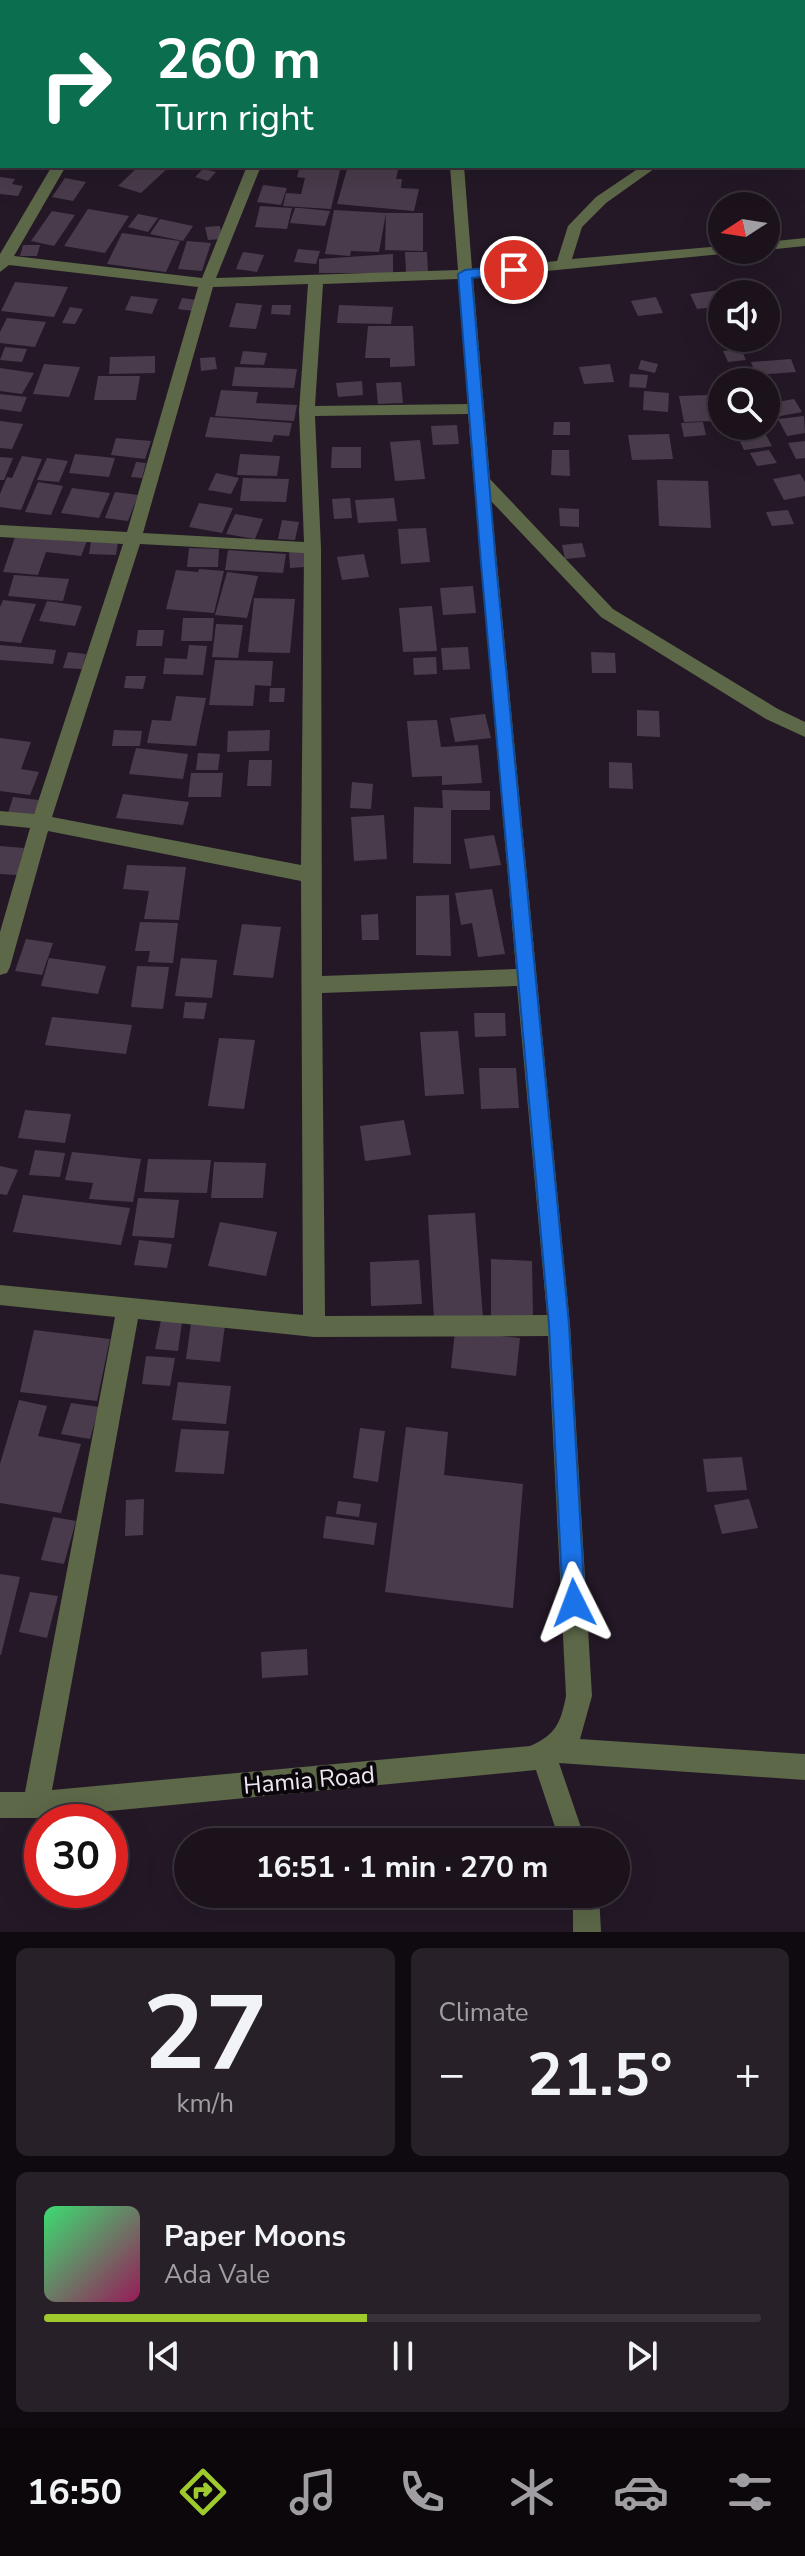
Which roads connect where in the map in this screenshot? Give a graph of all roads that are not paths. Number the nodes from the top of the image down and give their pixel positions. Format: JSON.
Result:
{"nodes":[{"id":1,"x":58,"y":168,"type":"edge"},
{"id":2,"x":253,"y":168,"type":"edge"},
{"id":3,"x":457,"y":168,"type":"edge"},
{"id":4,"x":648,"y":168,"type":"edge"},
{"id":5,"x":805,"y":242,"type":"edge"},
{"id":6,"x":780,"y":245,"type":"edge"},
{"id":7,"x":708,"y":251,"type":"edge"},
{"id":8,"x":1,"y":262,"type":"edge"},
{"id":9,"x":563,"y":265,"type":"junction"},
{"id":10,"x":465,"y":274,"type":"junction"},
{"id":11,"x":316,"y":280,"type":"junction"},
{"id":12,"x":207,"y":283,"type":"junction"},
{"id":13,"x":477,"y":409,"type":"junction"},
{"id":14,"x":307,"y":411,"type":"junction"},
{"id":15,"x":483,"y":482,"type":"junction"},
{"id":16,"x":0,"y":531,"type":"edge"},
{"id":17,"x":133,"y":539,"type":"junction"},
{"id":18,"x":313,"y":548,"type":"junction"},
{"id":19,"x":805,"y":730,"type":"edge"},
{"id":20,"x":0,"y":818,"type":"edge"},
{"id":21,"x":41,"y":822,"type":"junction"},
{"id":22,"x":311,"y":875,"type":"junction"},
{"id":23,"x":0,"y":967,"type":"edge"},
{"id":24,"x":529,"y":977,"type":"junction"},
{"id":25,"x":312,"y":985,"type":"junction"},
{"id":26,"x":0,"y":1295,"type":"edge"},
{"id":27,"x":128,"y":1310,"type":"junction"},
{"id":28,"x":559,"y":1325,"type":"junction"},
{"id":29,"x":314,"y":1327,"type":"junction"},
{"id":30,"x":548,"y":1752,"type":"junction"},
{"id":31,"x":805,"y":1767,"type":"edge"},
{"id":32,"x":36,"y":1804,"type":"edge"},
{"id":33,"x":47,"y":1804,"type":"edge"},
{"id":34,"x":0,"y":1805,"type":"edge"},
{"id":35,"x":24,"y":1805,"type":"edge"},
{"id":36,"x":569,"y":1828,"type":"edge"},
{"id":37,"x":586,"y":1908,"type":"edge"},
{"id":38,"x":587,"y":1932,"type":"edge"}],
"edges":[{"from":1,"to":8,"type":"street"},
{"from":2,"to":12,"type":"street"},
{"from":3,"to":10,"type":"street"},
{"from":4,"to":9,"type":"street"},
{"from":5,"to":6,"type":"street"},
{"from":7,"to":9,"type":"street"},
{"from":8,"to":12,"type":"street"},
{"from":9,"to":10,"type":"street"},
{"from":10,"to":11,"type":"street"},
{"from":10,"to":13,"type":"street"},
{"from":11,"to":12,"type":"street"},
{"from":11,"to":14,"type":"street"},
{"from":12,"to":17,"type":"street"},
{"from":13,"to":14,"type":"street"},
{"from":13,"to":15,"type":"street"},
{"from":14,"to":18,"type":"street"},
{"from":15,"to":19,"type":"street"},
{"from":15,"to":24,"type":"street"},
{"from":16,"to":17,"type":"street"},
{"from":17,"to":18,"type":"street"},
{"from":17,"to":21,"type":"street"},
{"from":18,"to":22,"type":"street"},
{"from":20,"to":21,"type":"street"},
{"from":21,"to":22,"type":"street"},
{"from":21,"to":23,"type":"street"},
{"from":22,"to":25,"type":"street"},
{"from":24,"to":25,"type":"street"},
{"from":24,"to":28,"type":"street"},
{"from":25,"to":29,"type":"street"},
{"from":26,"to":27,"type":"street"},
{"from":27,"to":29,"type":"street"},
{"from":27,"to":32,"type":"street"},
{"from":28,"to":29,"type":"street"},
{"from":28,"to":30,"type":"street"},
{"from":30,"to":31,"type":"street","name":"Hamia Road"},
{"from":30,"to":33,"type":"street","name":"Hamia Road"},
{"from":30,"to":36,"type":"street"},
{"from":34,"to":35,"type":"street","name":"Hamia Road"},
{"from":37,"to":38,"type":"street"}]}
